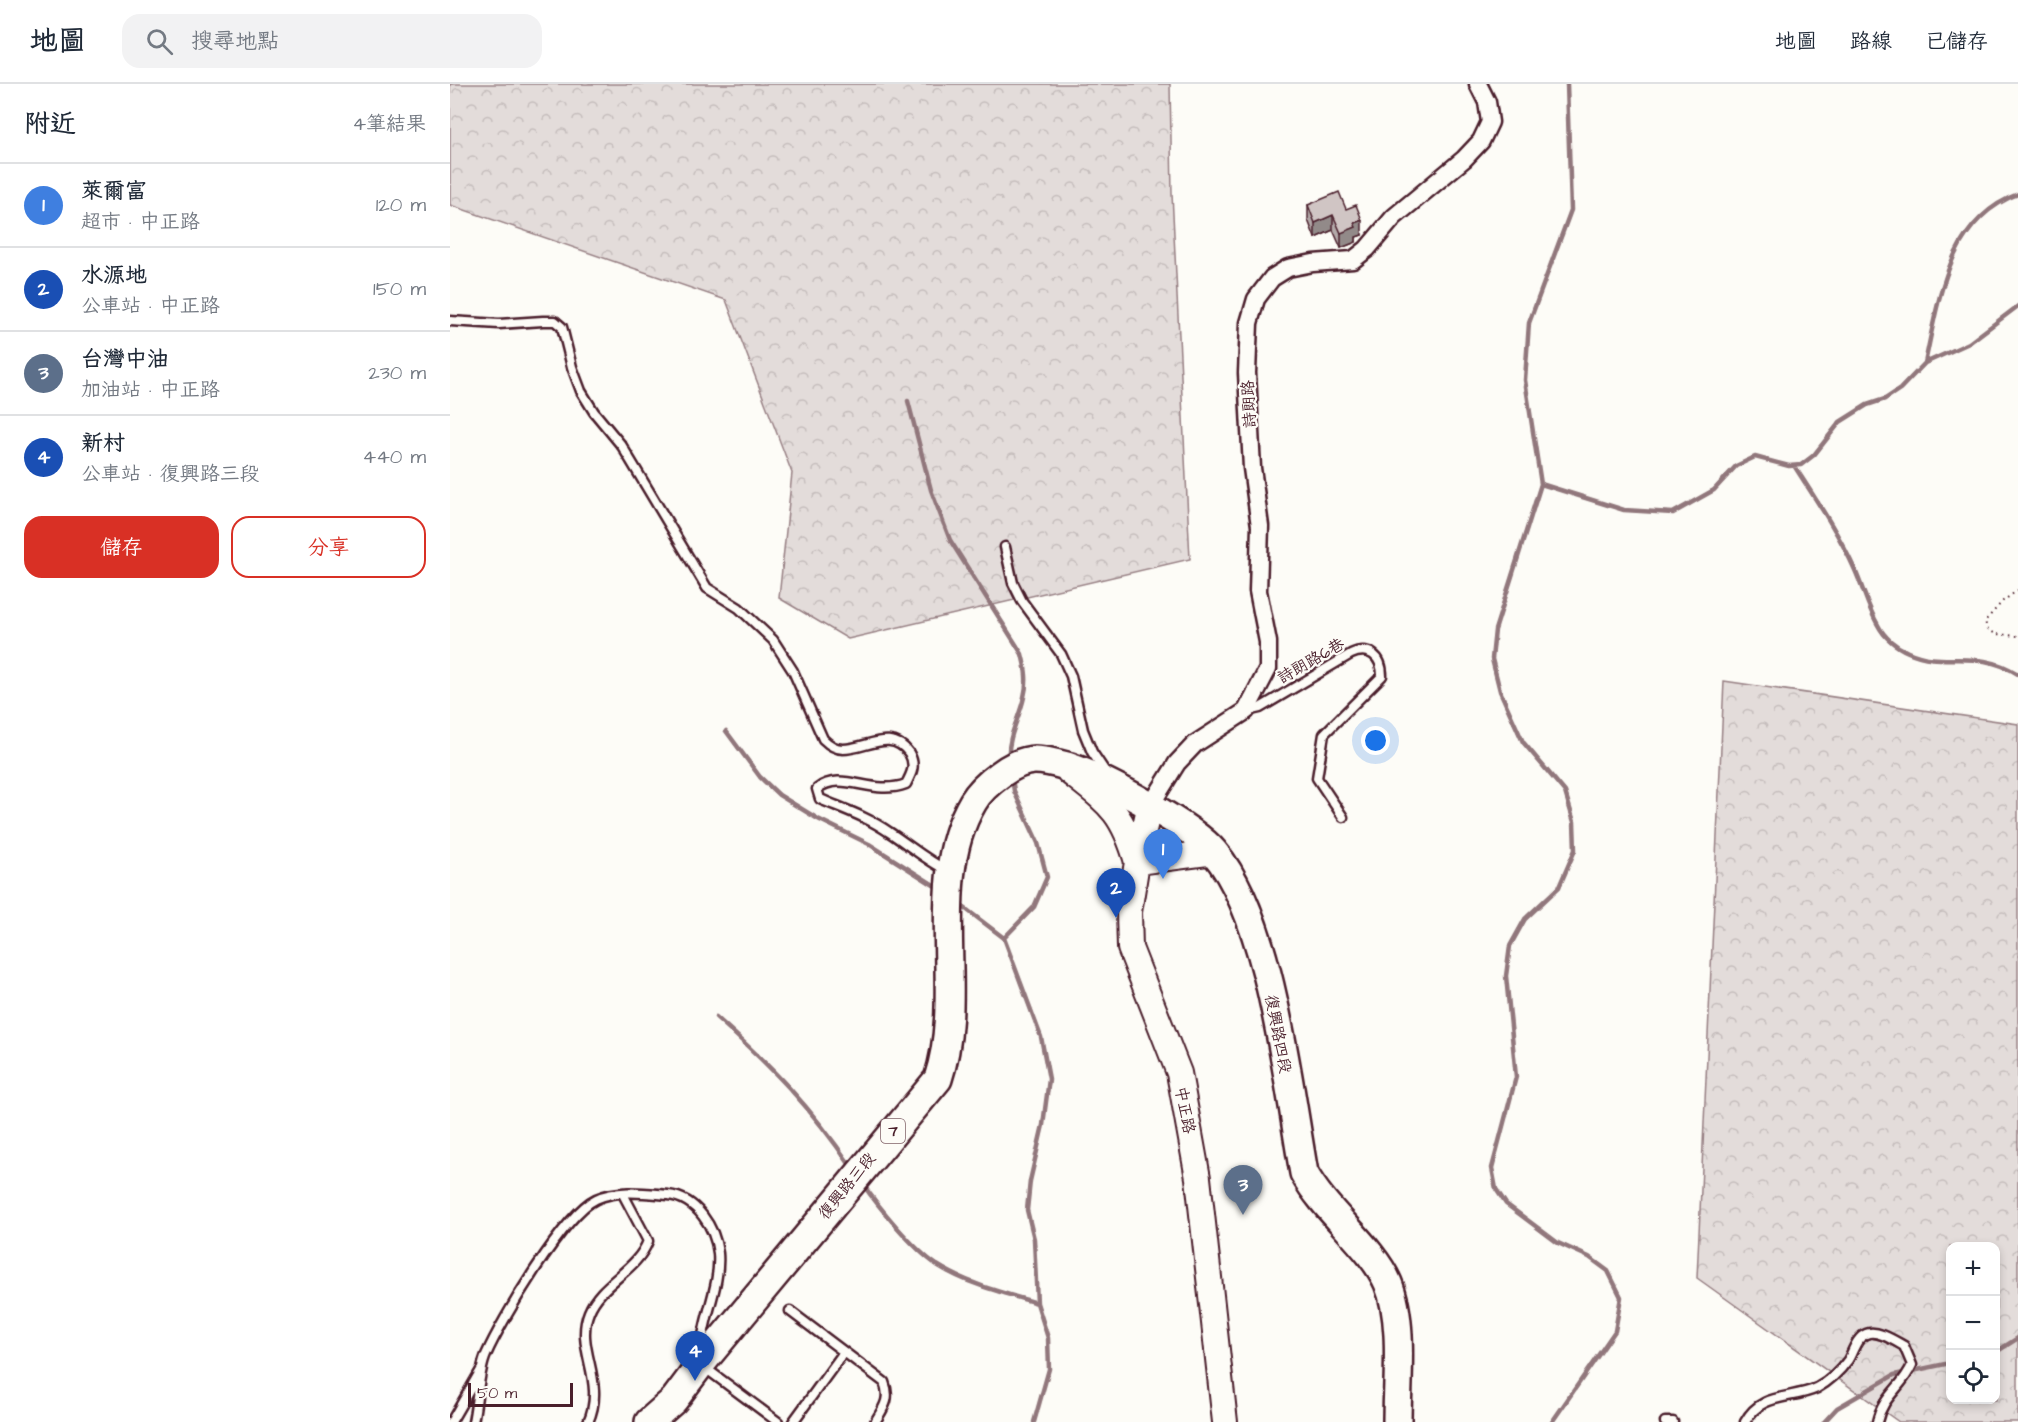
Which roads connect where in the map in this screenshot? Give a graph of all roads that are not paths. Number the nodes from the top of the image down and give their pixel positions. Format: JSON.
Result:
{"nodes":[{"id":1,"x":1478,"y":84,"type":"edge"},
{"id":2,"x":450,"y":321,"type":"edge"},
{"id":3,"x":1005,"y":547,"type":"dead end"},
{"id":4,"x":1246,"y":711,"type":"junction"},
{"id":5,"x":1056,"y":763,"type":"junction"},
{"id":6,"x":1004,"y":773,"type":"joint"},
{"id":7,"x":1116,"y":788,"type":"junction"},
{"id":8,"x":1149,"y":808,"type":"junction"},
{"id":9,"x":1343,"y":817,"type":"dead end"},
{"id":10,"x":1215,"y":852,"type":"junction"},
{"id":11,"x":1137,"y":862,"type":"junction"},
{"id":12,"x":951,"y":873,"type":"junction"},
{"id":13,"x":623,"y":1194,"type":"junction"},
{"id":14,"x":790,"y":1311,"type":"dead end"},
{"id":15,"x":844,"y":1352,"type":"junction"},
{"id":16,"x":701,"y":1364,"type":"junction"},
{"id":17,"x":481,"y":1370,"type":"junction"},
{"id":18,"x":661,"y":1419,"type":"edge"},
{"id":19,"x":451,"y":1422,"type":"edge"},
{"id":20,"x":473,"y":1422,"type":"edge"},
{"id":21,"x":588,"y":1422,"type":"edge"},
{"id":22,"x":778,"y":1422,"type":"edge"},
{"id":23,"x":793,"y":1422,"type":"edge"},
{"id":24,"x":874,"y":1422,"type":"edge"},
{"id":25,"x":1225,"y":1422,"type":"edge"},
{"id":26,"x":1397,"y":1422,"type":"edge"},
{"id":27,"x":1665,"y":1422,"type":"edge"},
{"id":28,"x":1672,"y":1422,"type":"edge"},
{"id":29,"x":1745,"y":1422,"type":"edge"},
{"id":30,"x":1877,"y":1422,"type":"edge"}],
"edges":[{"from":1,"to":4,"type":"street","name":"詩朗路"},
{"from":2,"to":12,"type":"lane"},
{"from":3,"to":7,"type":"lane"},
{"from":4,"to":8,"type":"street","name":"詩朗路"},
{"from":4,"to":9,"type":"lane","name":"詩朗路6巷"},
{"from":5,"to":6,"type":"main road","name":"復興路四段","number":"7"},
{"from":5,"to":7,"type":"main road","name":"復興路四段","number":"7"},
{"from":5,"to":11,"type":"street"},
{"from":6,"to":12,"type":"main road","name":"復興路三段","number":"7"},
{"from":7,"to":8,"type":"main road","name":"復興路四段","number":"7"},
{"from":8,"to":10,"type":"main road","name":"復興路四段","number":"7"},
{"from":8,"to":11,"type":"street","name":"中正路"},
{"from":10,"to":11,"type":"street"},
{"from":10,"to":26,"type":"main road","name":"復興路四段","number":"7"},
{"from":11,"to":25,"type":"street","name":"中正路"},
{"from":12,"to":16,"type":"main road","name":"復興路三段","number":"7"},
{"from":13,"to":16,"type":"lane"},
{"from":13,"to":17,"type":"lane"},
{"from":13,"to":21,"type":"lane"},
{"from":14,"to":15,"type":"lane"},
{"from":15,"to":23,"type":"lane"},
{"from":15,"to":24,"type":"lane"},
{"from":16,"to":18,"type":"main road","name":"復興路三段","number":"7"},
{"from":16,"to":22,"type":"lane"},
{"from":17,"to":19,"type":"lane"},
{"from":17,"to":20,"type":"lane"},
{"from":27,"to":28,"type":"lane"},
{"from":29,"to":30,"type":"lane"}]}
